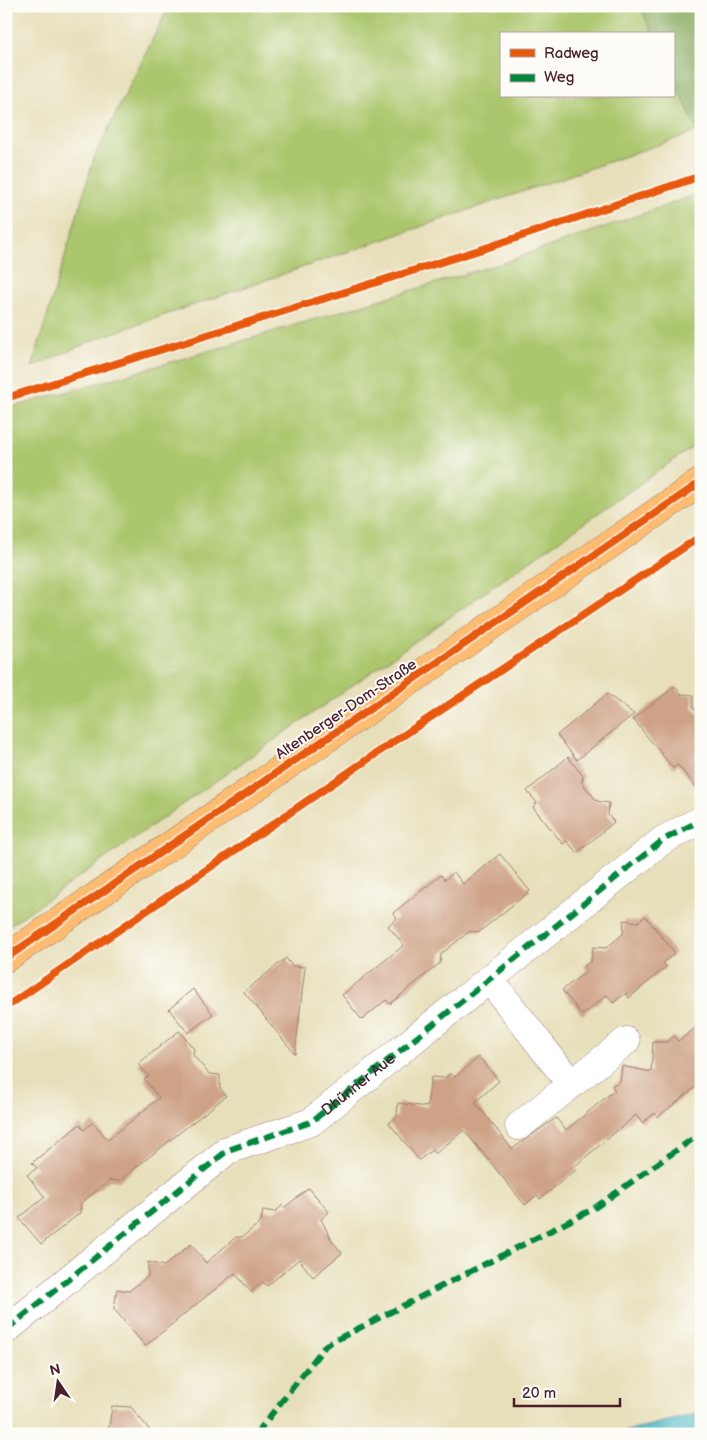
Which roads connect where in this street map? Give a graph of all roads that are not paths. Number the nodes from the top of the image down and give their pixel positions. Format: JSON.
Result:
{"nodes":[{"id":1,"x":701,"y":482,"type":"edge"},
{"id":2,"x":701,"y":820,"type":"edge"},
{"id":3,"x":6,"y":958,"type":"edge"},
{"id":4,"x":490,"y":980,"type":"junction"},
{"id":5,"x":626,"y":1041,"type":"dead end"},
{"id":6,"x":572,"y":1084,"type":"junction"},
{"id":7,"x":519,"y":1126,"type":"dead end"},
{"id":8,"x":6,"y":1330,"type":"edge"}],
"edges":[{"from":1,"to":3,"type":"main road","name":"Altenberger-Dom-Straße"},
{"from":2,"to":4,"type":"street","name":"Dhünner Aue"},
{"from":4,"to":6,"type":"street"},
{"from":4,"to":8,"type":"street","name":"Dhünner Aue"},
{"from":5,"to":6,"type":"street"},
{"from":6,"to":7,"type":"street"}]}
